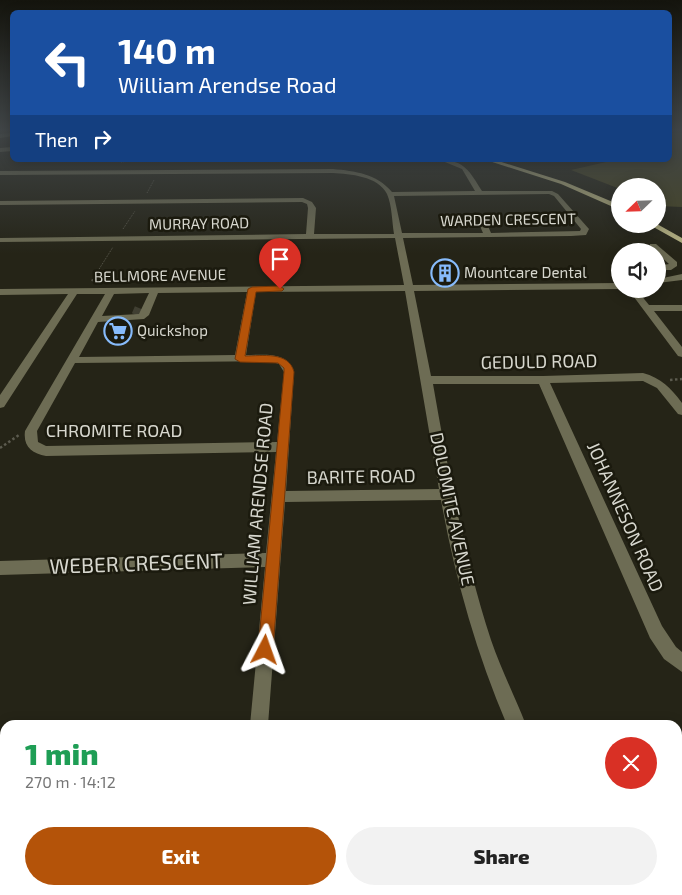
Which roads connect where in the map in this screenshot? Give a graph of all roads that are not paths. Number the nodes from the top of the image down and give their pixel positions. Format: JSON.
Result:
{"nodes":[{"id":1,"x":117,"y":171,"type":"edge"},
{"id":2,"x":321,"y":171,"type":"edge"},
{"id":3,"x":466,"y":171,"type":"edge"},
{"id":4,"x":524,"y":171,"type":"edge"},
{"id":5,"x":76,"y":172,"type":"joint"},
{"id":6,"x":0,"y":173,"type":"edge"},
{"id":7,"x":479,"y":192,"type":"junction"},
{"id":8,"x":390,"y":194,"type":"junction"},
{"id":9,"x":0,"y":203,"type":"edge"},
{"id":10,"x":611,"y":204,"type":"edge"},
{"id":11,"x":480,"y":217,"type":"dead end"},
{"id":12,"x":666,"y":232,"type":"edge"},
{"id":13,"x":398,"y":235,"type":"junction"},
{"id":14,"x":488,"y":235,"type":"junction"},
{"id":15,"x":310,"y":237,"type":"junction"},
{"id":16,"x":0,"y":240,"type":"edge"},
{"id":17,"x":682,"y":241,"type":"edge"},
{"id":18,"x":666,"y":257,"type":"edge"},
{"id":19,"x":666,"y":267,"type":"edge"},
{"id":20,"x":682,"y":277,"type":"edge"},
{"id":21,"x":666,"y":280,"type":"edge"},
{"id":22,"x":682,"y":284,"type":"edge"},
{"id":23,"x":666,"y":285,"type":"edge"},
{"id":24,"x":611,"y":286,"type":"edge"},
{"id":25,"x":408,"y":288,"type":"junction"},
{"id":26,"x":252,"y":289,"type":"junction"},
{"id":27,"x":151,"y":290,"type":"junction"},
{"id":28,"x":74,"y":291,"type":"junction"},
{"id":29,"x":112,"y":291,"type":"junction"},
{"id":30,"x":0,"y":292,"type":"edge"},
{"id":31,"x":639,"y":298,"type":"edge"},
{"id":32,"x":647,"y":308,"type":"junction"},
{"id":33,"x":682,"y":308,"type":"edge"},
{"id":34,"x":96,"y":318,"type":"junction"},
{"id":35,"x":682,"y":354,"type":"edge"},
{"id":36,"x":240,"y":359,"type":"junction"},
{"id":37,"x":73,"y":360,"type":"junction"},
{"id":38,"x":426,"y":380,"type":"junction"},
{"id":39,"x":543,"y":380,"type":"junction"},
{"id":40,"x":0,"y":404,"type":"edge"},
{"id":41,"x":682,"y":412,"type":"edge"},
{"id":42,"x":282,"y":447,"type":"junction"},
{"id":43,"x":445,"y":494,"type":"junction"},
{"id":44,"x":278,"y":497,"type":"junction"},
{"id":45,"x":272,"y":560,"type":"junction"},
{"id":46,"x":0,"y":568,"type":"edge"},
{"id":47,"x":682,"y":663,"type":"edge"},
{"id":48,"x":259,"y":720,"type":"edge"},
{"id":49,"x":515,"y":720,"type":"edge"}],
"edges":[{"from":1,"to":5,"type":"street"},
{"from":2,"to":8,"type":"street"},
{"from":3,"to":7,"type":"street"},
{"from":4,"to":10,"type":"main road"},
{"from":5,"to":6,"type":"street"},
{"from":7,"to":8,"type":"street","name":"WARDEN CRESCENT"},
{"from":7,"to":14,"type":"street","name":"WARDEN CRESCENT"},
{"from":8,"to":13,"type":"street","name":"DOLOMITE AVENUE"},
{"from":9,"to":15,"type":"street"},
{"from":11,"to":14,"type":"street"},
{"from":12,"to":17,"type":"main road"},
{"from":13,"to":14,"type":"street","name":"WARDEN CRESCENT"},
{"from":13,"to":15,"type":"street","name":"MURRAY ROAD"},
{"from":13,"to":25,"type":"street","name":"DOLOMITE AVENUE"},
{"from":15,"to":16,"type":"street","name":"MURRAY ROAD"},
{"from":18,"to":19,"type":"street"},
{"from":20,"to":21,"type":"street"},
{"from":22,"to":23,"type":"street"},
{"from":24,"to":25,"type":"street","name":"BELLMORE AVENUE"},
{"from":25,"to":26,"type":"street","name":"BELLMORE AVENUE"},
{"from":25,"to":38,"type":"street","name":"DOLOMITE AVENUE"},
{"from":26,"to":27,"type":"street","name":"BELLMORE AVENUE"},
{"from":26,"to":36,"type":"street"},
{"from":27,"to":29,"type":"street","name":"BELLMORE AVENUE"},
{"from":27,"to":34,"type":"street"},
{"from":27,"to":34,"type":"street"},
{"from":28,"to":29,"type":"street","name":"BELLMORE AVENUE"},
{"from":28,"to":30,"type":"street","name":"BELLMORE AVENUE"},
{"from":28,"to":40,"type":"street"},
{"from":29,"to":34,"type":"street","name":"CHROMITE ROAD"},
{"from":31,"to":32,"type":"street"},
{"from":32,"to":33,"type":"street"},
{"from":32,"to":35,"type":"street"},
{"from":34,"to":37,"type":"street","name":"CHROMITE ROAD"},
{"from":36,"to":37,"type":"street","name":"WILLIAM ARENDSE ROAD"},
{"from":36,"to":42,"type":"street","name":"WILLIAM ARENDSE ROAD"},
{"from":37,"to":42,"type":"street","name":"CHROMITE ROAD"},
{"from":38,"to":39,"type":"street","name":"GEDULD ROAD"},
{"from":38,"to":43,"type":"street","name":"DOLOMITE AVENUE"},
{"from":39,"to":41,"type":"street","name":"GEDULD ROAD"},
{"from":39,"to":47,"type":"street","name":"JOHANNESON ROAD"},
{"from":42,"to":44,"type":"street","name":"WILLIAM ARENDSE ROAD"},
{"from":43,"to":44,"type":"street","name":"BARITE ROAD"},
{"from":43,"to":49,"type":"street","name":"DOLOMITE AVENUE"},
{"from":44,"to":45,"type":"street","name":"WILLIAM ARENDSE ROAD"},
{"from":45,"to":46,"type":"street","name":"WEBER CRESCENT"},
{"from":45,"to":48,"type":"street","name":"WILLIAM ARENDSE ROAD"}]}
